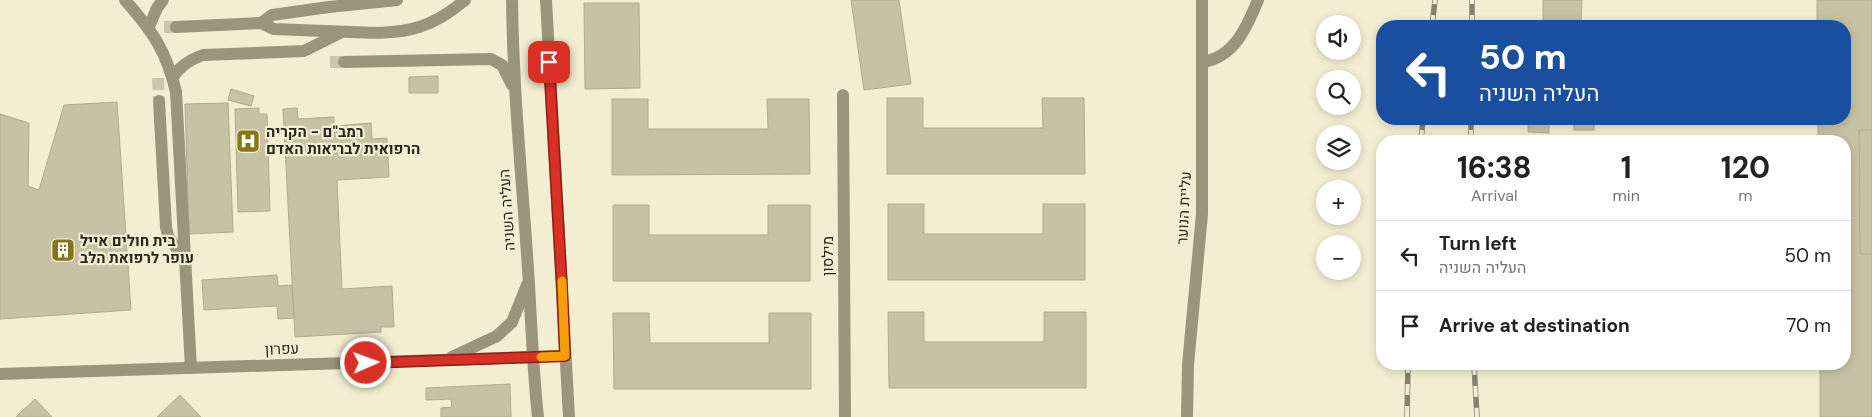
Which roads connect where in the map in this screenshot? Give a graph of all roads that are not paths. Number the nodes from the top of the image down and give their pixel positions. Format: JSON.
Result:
{"nodes":[{"id":1,"x":126,"y":0,"type":"edge"},
{"id":2,"x":163,"y":0,"type":"edge"},
{"id":3,"x":397,"y":0,"type":"edge"},
{"id":4,"x":464,"y":0,"type":"edge"},
{"id":5,"x":512,"y":0,"type":"edge"},
{"id":6,"x":546,"y":0,"type":"edge"},
{"id":7,"x":1202,"y":0,"type":"edge"},
{"id":8,"x":1258,"y":0,"type":"edge"},
{"id":9,"x":261,"y":23,"type":"junction"},
{"id":10,"x":149,"y":27,"type":"junction"},
{"id":11,"x":176,"y":27,"type":"tunnel mouth"},
{"id":12,"x":342,"y":32,"type":"junction"},
{"id":13,"x":344,"y":62,"type":"tunnel mouth"},
{"id":14,"x":1202,"y":62,"type":"junction"},
{"id":15,"x":172,"y":77,"type":"junction"},
{"id":16,"x":515,"y":94,"type":"junction"},
{"id":17,"x":843,"y":95,"type":"dead end"},
{"id":18,"x":159,"y":101,"type":"tunnel mouth"},
{"id":19,"x":186,"y":262,"type":"junction"},
{"id":20,"x":529,"y":279,"type":"junction"},
{"id":21,"x":565,"y":356,"type":"junction"},
{"id":22,"x":532,"y":358,"type":"junction"},
{"id":23,"x":443,"y":361,"type":"junction"},
{"id":24,"x":191,"y":368,"type":"junction"},
{"id":25,"x":0,"y":374,"type":"edge"},
{"id":26,"x":538,"y":417,"type":"edge"},
{"id":27,"x":569,"y":417,"type":"edge"},
{"id":28,"x":845,"y":417,"type":"edge"},
{"id":29,"x":1187,"y":417,"type":"edge"}],
"edges":[{"from":1,"to":10,"type":"street"},
{"from":2,"to":10,"type":"street"},
{"from":3,"to":9,"type":"street"},
{"from":4,"to":12,"type":"street"},
{"from":5,"to":16,"type":"street","name":"העליה השניה"},
{"from":6,"to":21,"type":"street"},
{"from":7,"to":14,"type":"street","name":"עליית הנוער"},
{"from":8,"to":14,"type":"street"},
{"from":9,"to":11,"type":"street"},
{"from":9,"to":12,"type":"street"},
{"from":10,"to":15,"type":"street"},
{"from":12,"to":15,"type":"street"},
{"from":13,"to":16,"type":"street"},
{"from":14,"to":29,"type":"street","name":"עליית הנוער"},
{"from":15,"to":19,"type":"street"},
{"from":16,"to":20,"type":"street","name":"העליה השניה"},
{"from":17,"to":28,"type":"street","name":"מילסון"},
{"from":18,"to":19,"type":"street"},
{"from":19,"to":24,"type":"street"},
{"from":20,"to":22,"type":"street","name":"העליה השניה"},
{"from":20,"to":23,"type":"street"},
{"from":21,"to":22,"type":"street","name":"עפרון"},
{"from":21,"to":27,"type":"street"},
{"from":22,"to":23,"type":"street","name":"עפרון"},
{"from":22,"to":26,"type":"street","name":"העליה השניה"},
{"from":23,"to":24,"type":"street","name":"עפרון"},
{"from":24,"to":25,"type":"street","name":"עפרון"}]}
